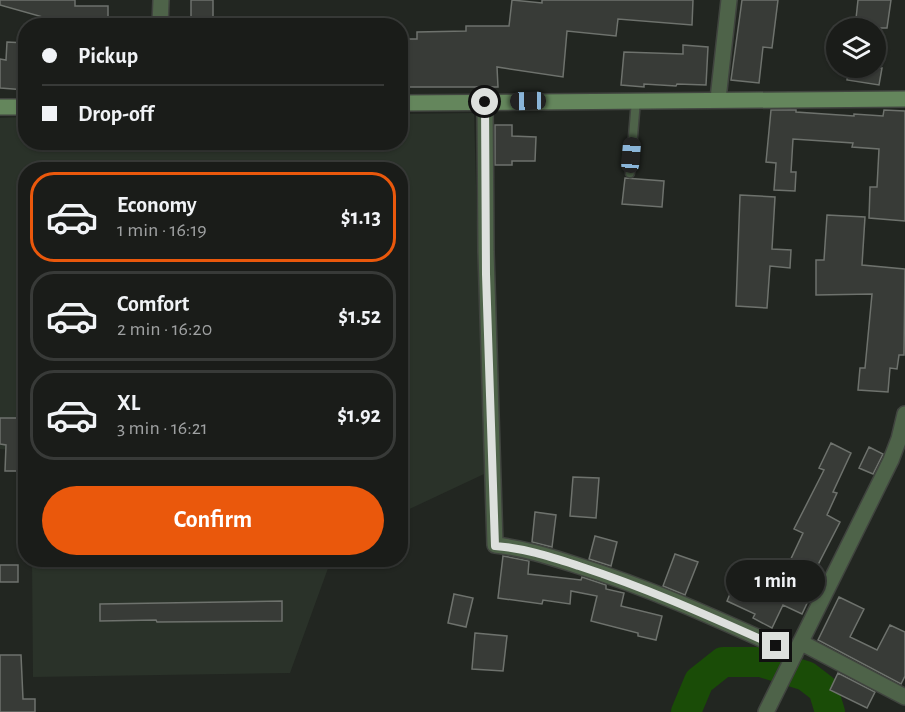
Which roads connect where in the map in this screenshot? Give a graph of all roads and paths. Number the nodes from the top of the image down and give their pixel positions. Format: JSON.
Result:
{"nodes":[{"id":1,"x":161,"y":0,"type":"edge"},
{"id":2,"x":729,"y":0,"type":"edge"},
{"id":3,"x":160,"y":18,"type":"edge"},
{"id":4,"x":718,"y":99,"type":"junction"},
{"id":5,"x":905,"y":99,"type":"edge"},
{"id":6,"x":636,"y":100,"type":"junction"},
{"id":7,"x":485,"y":102,"type":"junction"},
{"id":8,"x":408,"y":103,"type":"edge"},
{"id":9,"x":0,"y":107,"type":"edge"},
{"id":10,"x":18,"y":107,"type":"edge"},
{"id":11,"x":630,"y":173,"type":"dead end"},
{"id":12,"x":905,"y":414,"type":"edge"},
{"id":13,"x":797,"y":652,"type":"junction"},
{"id":14,"x":905,"y":697,"type":"edge"},
{"id":15,"x":766,"y":712,"type":"edge"}],
"edges":[{"from":1,"to":3,"type":"street"},
{"from":2,"to":4,"type":"street"},
{"from":4,"to":5,"type":"street"},
{"from":4,"to":6,"type":"street"},
{"from":6,"to":7,"type":"street"},
{"from":6,"to":11,"type":"lane"},
{"from":7,"to":8,"type":"street"},
{"from":7,"to":13,"type":"street"},
{"from":9,"to":10,"type":"street"},
{"from":12,"to":13,"type":"street"},
{"from":13,"to":14,"type":"street"},
{"from":13,"to":15,"type":"street"}]}
